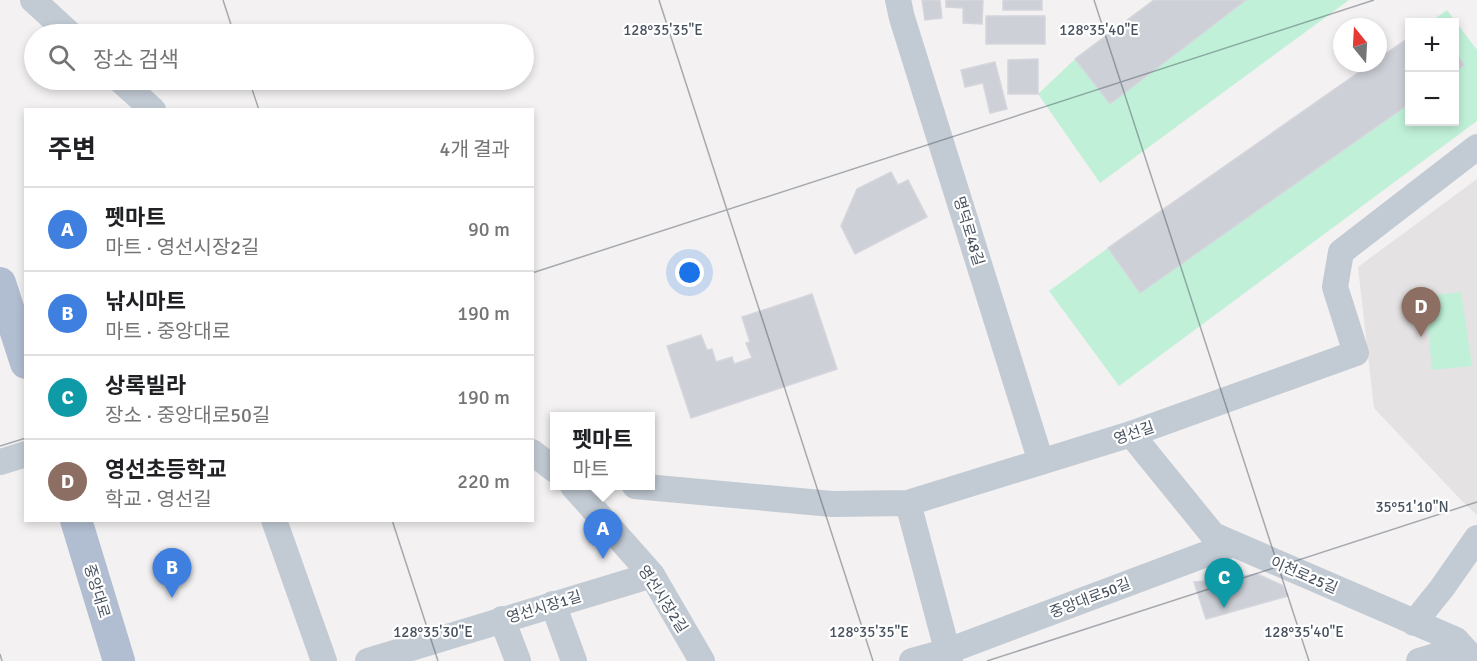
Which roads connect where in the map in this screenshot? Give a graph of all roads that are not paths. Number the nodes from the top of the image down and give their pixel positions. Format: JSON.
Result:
{"nodes":[{"id":1,"x":33,"y":0,"type":"edge"},
{"id":2,"x":898,"y":0,"type":"edge"},
{"id":3,"x":59,"y":24,"type":"edge"},
{"id":4,"x":131,"y":90,"type":"edge"},
{"id":5,"x":149,"y":107,"type":"edge"},
{"id":6,"x":1477,"y":147,"type":"edge"},
{"id":7,"x":0,"y":283,"type":"edge"},
{"id":8,"x":24,"y":357,"type":"edge"},
{"id":9,"x":1131,"y":434,"type":"junction"},
{"id":10,"x":534,"y":454,"type":"edge"},
{"id":11,"x":24,"y":455,"type":"edge"},
{"id":12,"x":0,"y":462,"type":"edge"},
{"id":13,"x":1041,"y":462,"type":"junction"},
{"id":14,"x":550,"y":466,"type":"edge"},
{"id":15,"x":655,"y":488,"type":"edge"},
{"id":16,"x":577,"y":490,"type":"edge"},
{"id":17,"x":908,"y":503,"type":"junction"},
{"id":18,"x":76,"y":522,"type":"edge"},
{"id":19,"x":275,"y":522,"type":"edge"},
{"id":20,"x":1477,"y":538,"type":"edge"},
{"id":21,"x":1233,"y":544,"type":"junction"},
{"id":22,"x":652,"y":575,"type":"junction"},
{"id":23,"x":553,"y":604,"type":"junction"},
{"id":24,"x":502,"y":619,"type":"junction"},
{"id":25,"x":1414,"y":622,"type":"junction"},
{"id":26,"x":1469,"y":655,"type":"edge"},
{"id":27,"x":949,"y":656,"type":"edge"},
{"id":28,"x":120,"y":661,"type":"edge"},
{"id":29,"x":324,"y":661,"type":"edge"},
{"id":30,"x":368,"y":661,"type":"edge"},
{"id":31,"x":518,"y":661,"type":"edge"},
{"id":32,"x":574,"y":661,"type":"edge"},
{"id":33,"x":702,"y":661,"type":"edge"},
{"id":34,"x":912,"y":661,"type":"edge"},
{"id":35,"x":1419,"y":661,"type":"edge"}],
"edges":[{"from":1,"to":3,"type":"street"},
{"from":2,"to":13,"type":"street","name":"명덕로48길"},
{"from":4,"to":5,"type":"street"},
{"from":6,"to":9,"type":"street","name":"영선길"},
{"from":7,"to":8,"type":"main road"},
{"from":9,"to":13,"type":"street","name":"영선길"},
{"from":9,"to":21,"type":"street","name":"이천로25길"},
{"from":10,"to":14,"type":"street"},
{"from":11,"to":12,"type":"street"},
{"from":13,"to":17,"type":"street","name":"영선길"},
{"from":15,"to":17,"type":"street","name":"영선길"},
{"from":16,"to":22,"type":"street","name":"영선시장2길"},
{"from":17,"to":27,"type":"street"},
{"from":18,"to":28,"type":"main road","name":"중앙대로"},
{"from":19,"to":29,"type":"street"},
{"from":20,"to":25,"type":"street"},
{"from":21,"to":25,"type":"street","name":"이천로25길"},
{"from":21,"to":27,"type":"street","name":"중앙대로50길"},
{"from":22,"to":23,"type":"street","name":"영선시장1길"},
{"from":22,"to":33,"type":"street","name":"영선시장2길"},
{"from":23,"to":24,"type":"street","name":"영선시장1길"},
{"from":23,"to":32,"type":"street"},
{"from":24,"to":30,"type":"street","name":"영선시장1길"},
{"from":24,"to":31,"type":"street"},
{"from":25,"to":26,"type":"street","name":"이천로25길"},
{"from":26,"to":35,"type":"street"},
{"from":27,"to":34,"type":"street","name":"중앙대로50길"}]}
